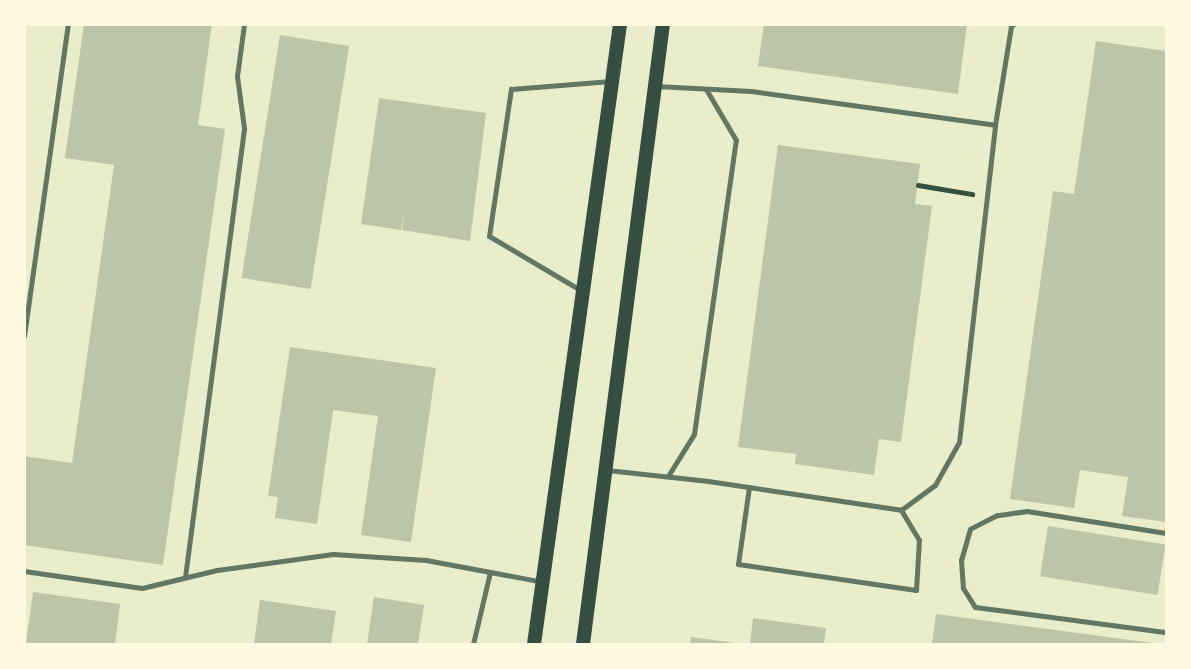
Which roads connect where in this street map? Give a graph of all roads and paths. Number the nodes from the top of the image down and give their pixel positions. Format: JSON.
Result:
{"nodes":[{"id":1,"x":68,"y":24,"type":"edge"},
{"id":2,"x":244,"y":24,"type":"edge"},
{"id":3,"x":620,"y":24,"type":"edge"},
{"id":4,"x":663,"y":24,"type":"edge"},
{"id":5,"x":1014,"y":24,"type":"edge"},
{"id":6,"x":611,"y":81,"type":"junction"},
{"id":7,"x":656,"y":86,"type":"junction"},
{"id":8,"x":706,"y":89,"type":"junction"},
{"id":9,"x":995,"y":125,"type":"junction"},
{"id":10,"x":918,"y":185,"type":"dead end"},
{"id":11,"x":987,"y":196,"type":"junction"},
{"id":12,"x":582,"y":291,"type":"junction"},
{"id":13,"x":24,"y":336,"type":"edge"},
{"id":14,"x":607,"y":470,"type":"junction"},
{"id":15,"x":668,"y":476,"type":"junction"},
{"id":16,"x":749,"y":487,"type":"junction"},
{"id":17,"x":901,"y":510,"type":"junction"},
{"id":18,"x":1167,"y":533,"type":"edge"},
{"id":19,"x":24,"y":571,"type":"edge"},
{"id":20,"x":489,"y":572,"type":"junction"},
{"id":21,"x":186,"y":577,"type":"junction"},
{"id":22,"x":542,"y":582,"type":"junction"},
{"id":23,"x":1167,"y":632,"type":"edge"},
{"id":24,"x":473,"y":645,"type":"edge"},
{"id":25,"x":534,"y":645,"type":"edge"},
{"id":26,"x":583,"y":645,"type":"edge"}],
"edges":[{"from":1,"to":13,"type":"lane"},
{"from":2,"to":21,"type":"lane"},
{"from":3,"to":6,"type":"main road"},
{"from":4,"to":7,"type":"main road"},
{"from":5,"to":9,"type":"lane"},
{"from":6,"to":12,"type":"main road"},
{"from":6,"to":12,"type":"lane"},
{"from":7,"to":8,"type":"lane"},
{"from":7,"to":14,"type":"main road"},
{"from":8,"to":9,"type":"lane"},
{"from":8,"to":15,"type":"lane"},
{"from":9,"to":11,"type":"lane"},
{"from":10,"to":11,"type":"path"},
{"from":11,"to":17,"type":"lane"},
{"from":12,"to":22,"type":"main road"},
{"from":14,"to":15,"type":"lane"},
{"from":14,"to":26,"type":"main road"},
{"from":15,"to":16,"type":"lane"},
{"from":16,"to":17,"type":"lane"},
{"from":16,"to":17,"type":"lane"},
{"from":18,"to":23,"type":"lane"},
{"from":19,"to":21,"type":"lane"},
{"from":20,"to":21,"type":"lane"},
{"from":20,"to":22,"type":"lane"},
{"from":20,"to":24,"type":"lane"},
{"from":22,"to":25,"type":"main road"}]}
